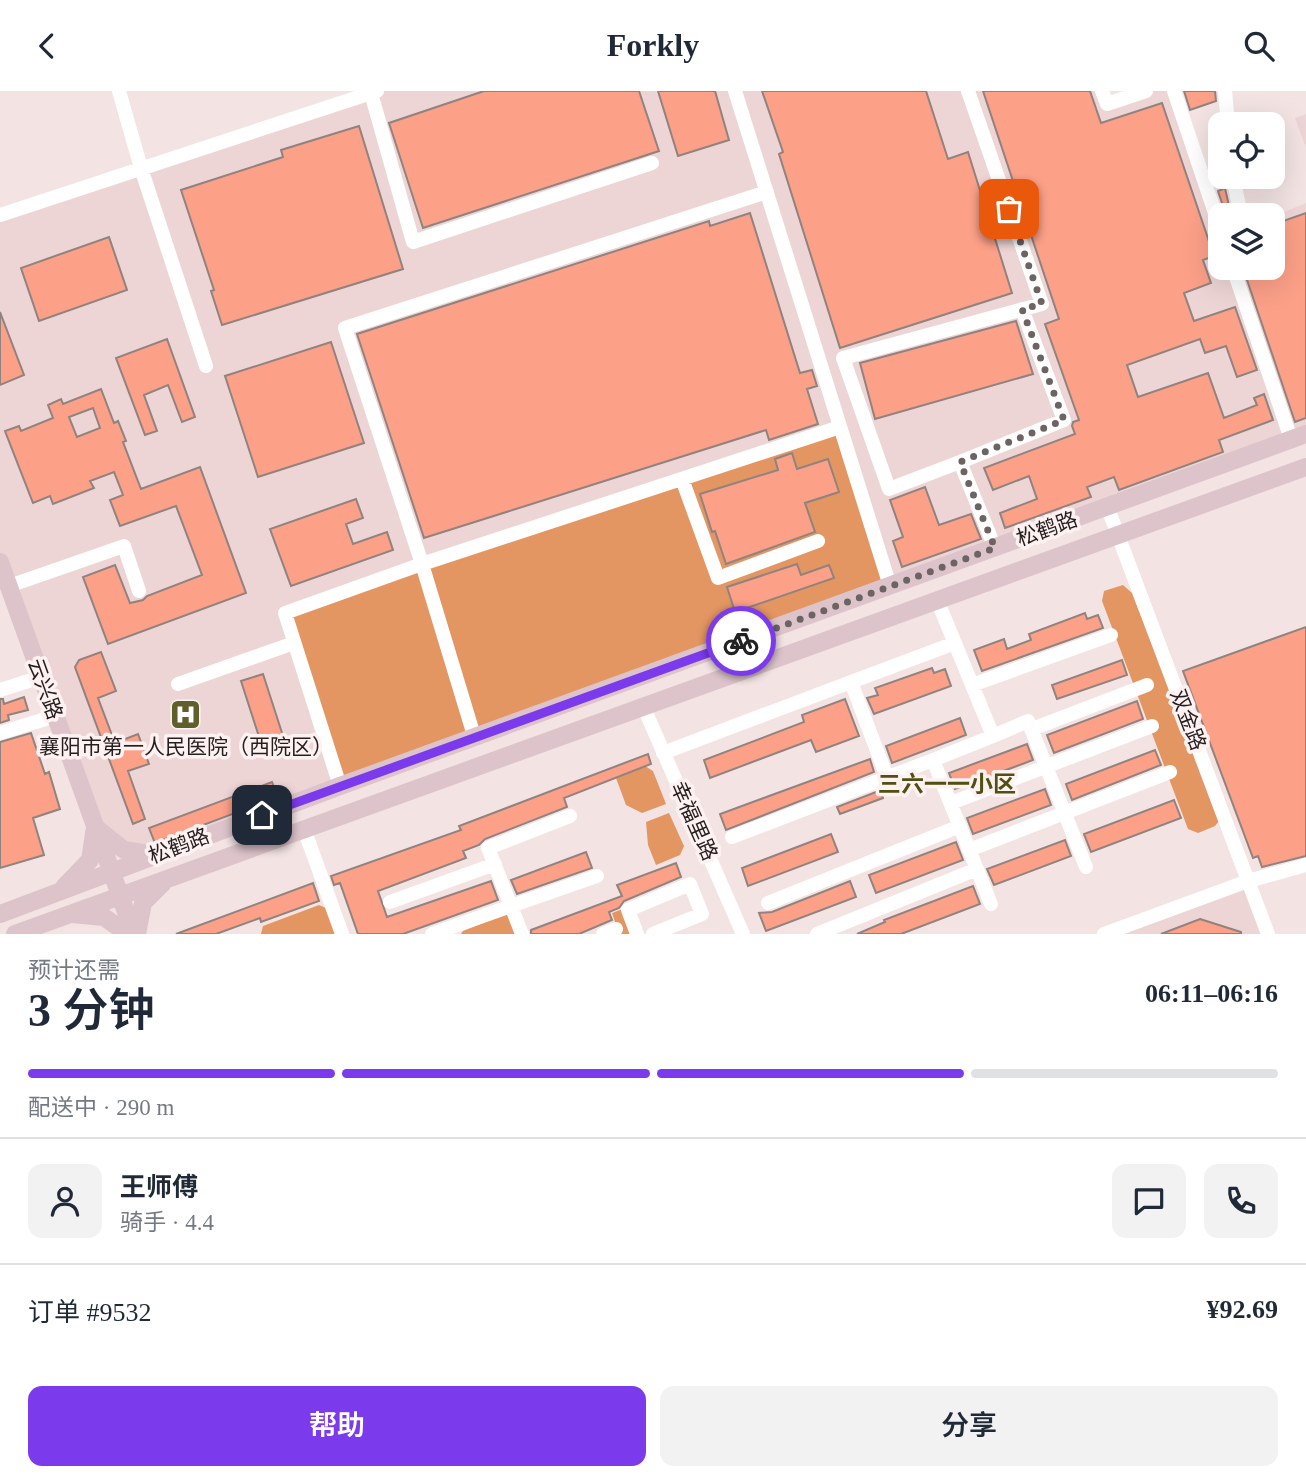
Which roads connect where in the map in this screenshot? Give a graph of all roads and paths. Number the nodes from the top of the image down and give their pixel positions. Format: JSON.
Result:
{"nodes":[{"id":1,"x":119,"y":91,"type":"edge"},
{"id":2,"x":735,"y":91,"type":"edge"},
{"id":3,"x":968,"y":91,"type":"edge"},
{"id":4,"x":1102,"y":91,"type":"edge"},
{"id":5,"x":1146,"y":91,"type":"edge"},
{"id":6,"x":1174,"y":91,"type":"edge"},
{"id":7,"x":1225,"y":91,"type":"edge"},
{"id":8,"x":374,"y":92,"type":"edge"},
{"id":9,"x":1227,"y":112,"type":"edge"},
{"id":10,"x":652,"y":163,"type":"dead end"},
{"id":11,"x":141,"y":168,"type":"junction"},
{"id":12,"x":767,"y":193,"type":"junction"},
{"id":13,"x":1211,"y":203,"type":"edge"},
{"id":14,"x":0,"y":215,"type":"edge"},
{"id":15,"x":1238,"y":280,"type":"edge"},
{"id":16,"x":1022,"y":309,"type":"junction"},
{"id":17,"x":205,"y":366,"type":"dead end"},
{"id":18,"x":840,"y":427,"type":"junction"},
{"id":19,"x":1298,"y":436,"type":"edge"},
{"id":20,"x":960,"y":462,"type":"junction"},
{"id":21,"x":1306,"y":467,"type":"edge"},
{"id":22,"x":682,"y":479,"type":"junction"},
{"id":23,"x":1107,"y":506,"type":"junction"},
{"id":24,"x":1118,"y":536,"type":"junction"},
{"id":25,"x":818,"y":541,"type":"dead end"},
{"id":26,"x":995,"y":548,"type":"junction"},
{"id":27,"x":0,"y":562,"type":"edge"},
{"id":28,"x":422,"y":564,"type":"junction"},
{"id":29,"x":9,"y":586,"type":"junction"},
{"id":30,"x":890,"y":586,"type":"junction"},
{"id":31,"x":139,"y":591,"type":"dead end"},
{"id":32,"x":938,"y":602,"type":"junction"},
{"id":33,"x":1111,"y":635,"type":"dead end"},
{"id":34,"x":294,"y":643,"type":"junction"},
{"id":35,"x":955,"y":643,"type":"junction"},
{"id":36,"x":41,"y":677,"type":"junction"},
{"id":37,"x":851,"y":682,"type":"junction"},
{"id":38,"x":178,"y":684,"type":"dead end"},
{"id":39,"x":972,"y":685,"type":"junction"},
{"id":40,"x":1147,"y":685,"type":"dead end"},
{"id":41,"x":0,"y":690,"type":"edge"},
{"id":42,"x":644,"y":708,"type":"junction"},
{"id":43,"x":55,"y":716,"type":"junction"},
{"id":44,"x":1152,"y":726,"type":"dead end"},
{"id":45,"x":1032,"y":729,"type":"junction"},
{"id":46,"x":0,"y":733,"type":"edge"},
{"id":47,"x":993,"y":736,"type":"junction"},
{"id":48,"x":474,"y":739,"type":"junction"},
{"id":49,"x":663,"y":753,"type":"junction"},
{"id":50,"x":933,"y":759,"type":"junction"},
{"id":51,"x":1046,"y":767,"type":"junction"},
{"id":52,"x":1170,"y":772,"type":"dead end"},
{"id":53,"x":887,"y":777,"type":"junction"},
{"id":54,"x":340,"y":786,"type":"junction"},
{"id":55,"x":951,"y":803,"type":"junction"},
{"id":56,"x":1065,"y":813,"type":"junction"},
{"id":57,"x":570,"y":816,"type":"dead end"},
{"id":58,"x":960,"y":826,"type":"junction"},
{"id":59,"x":95,"y":827,"type":"junction"},
{"id":60,"x":304,"y":829,"type":"junction"},
{"id":61,"x":732,"y":837,"type":"dead end"},
{"id":62,"x":970,"y":850,"type":"junction"},
{"id":63,"x":157,"y":855,"type":"junction"},
{"id":64,"x":495,"y":865,"type":"junction"},
{"id":65,"x":1306,"y":865,"type":"edge"},
{"id":66,"x":1086,"y":867,"type":"dead end"},
{"id":67,"x":977,"y":869,"type":"junction"},
{"id":68,"x":111,"y":872,"type":"junction"},
{"id":69,"x":597,"y":876,"type":"dead end"},
{"id":70,"x":169,"y":878,"type":"junction"},
{"id":71,"x":1248,"y":881,"type":"junction"},
{"id":72,"x":62,"y":890,"type":"junction"},
{"id":73,"x":120,"y":895,"type":"junction"},
{"id":74,"x":390,"y":902,"type":"dead end"},
{"id":75,"x":768,"y":903,"type":"dead end"},
{"id":76,"x":991,"y":904,"type":"dead end"},
{"id":77,"x":511,"y":906,"type":"junction"},
{"id":78,"x":0,"y":914,"type":"edge"},
{"id":79,"x":70,"y":914,"type":"junction"},
{"id":80,"x":15,"y":934,"type":"edge"},
{"id":81,"x":128,"y":934,"type":"edge"},
{"id":82,"x":136,"y":934,"type":"edge"},
{"id":83,"x":342,"y":934,"type":"edge"},
{"id":84,"x":432,"y":934,"type":"edge"},
{"id":85,"x":522,"y":934,"type":"edge"},
{"id":86,"x":638,"y":934,"type":"edge"},
{"id":87,"x":653,"y":934,"type":"edge"},
{"id":88,"x":743,"y":934,"type":"edge"},
{"id":89,"x":817,"y":934,"type":"edge"},
{"id":90,"x":1104,"y":934,"type":"edge"},
{"id":91,"x":1268,"y":934,"type":"edge"}],
"edges":[{"from":1,"to":11,"type":"street"},
{"from":2,"to":12,"type":"street"},
{"from":3,"to":16,"type":"street"},
{"from":4,"to":5,"type":"street"},
{"from":6,"to":13,"type":"street"},
{"from":7,"to":9,"type":"street"},
{"from":8,"to":10,"type":"street"},
{"from":8,"to":11,"type":"street"},
{"from":11,"to":14,"type":"street"},
{"from":11,"to":17,"type":"street"},
{"from":12,"to":18,"type":"street"},
{"from":12,"to":28,"type":"street"},
{"from":15,"to":19,"type":"street"},
{"from":16,"to":20,"type":"street"},
{"from":16,"to":20,"type":"street"},
{"from":18,"to":22,"type":"street"},
{"from":18,"to":30,"type":"street"},
{"from":19,"to":23,"type":"main road","name":"松鹤路"},
{"from":20,"to":26,"type":"street"},
{"from":21,"to":24,"type":"main road","name":"松鹤路"},
{"from":22,"to":25,"type":"street"},
{"from":22,"to":28,"type":"street"},
{"from":23,"to":24,"type":"street","name":"双金路"},
{"from":23,"to":26,"type":"main road","name":"松鹤路"},
{"from":24,"to":32,"type":"main road","name":"松鹤路"},
{"from":24,"to":71,"type":"street","name":"双金路"},
{"from":26,"to":30,"type":"main road","name":"松鹤路"},
{"from":27,"to":29,"type":"main road","name":"云兴路"},
{"from":28,"to":34,"type":"street"},
{"from":28,"to":48,"type":"street"},
{"from":29,"to":31,"type":"street"},
{"from":29,"to":36,"type":"main road","name":"云兴路"},
{"from":30,"to":48,"type":"main road","name":"松鹤路"},
{"from":32,"to":35,"type":"street"},
{"from":32,"to":42,"type":"main road","name":"松鹤路"},
{"from":33,"to":39,"type":"street"},
{"from":34,"to":38,"type":"street"},
{"from":34,"to":54,"type":"street"},
{"from":35,"to":37,"type":"street"},
{"from":35,"to":39,"type":"street"},
{"from":36,"to":41,"type":"street"},
{"from":36,"to":43,"type":"main road","name":"云兴路"},
{"from":37,"to":49,"type":"street"},
{"from":37,"to":53,"type":"street"},
{"from":39,"to":47,"type":"street"},
{"from":40,"to":45,"type":"street"},
{"from":42,"to":49,"type":"street","name":"幸福里路"},
{"from":42,"to":60,"type":"main road","name":"松鹤路"},
{"from":43,"to":46,"type":"street"},
{"from":43,"to":59,"type":"main road","name":"云兴路"},
{"from":44,"to":51,"type":"street"},
{"from":45,"to":47,"type":"street"},
{"from":45,"to":51,"type":"street"},
{"from":47,"to":50,"type":"street"},
{"from":48,"to":54,"type":"main road","name":"松鹤路"},
{"from":49,"to":88,"type":"street","name":"幸福里路"},
{"from":50,"to":53,"type":"street"},
{"from":50,"to":55,"type":"street"},
{"from":51,"to":55,"type":"street"},
{"from":51,"to":56,"type":"street"},
{"from":52,"to":56,"type":"street"},
{"from":53,"to":61,"type":"street"},
{"from":54,"to":63,"type":"main road","name":"松鹤路"},
{"from":55,"to":58,"type":"street"},
{"from":56,"to":62,"type":"street"},
{"from":56,"to":66,"type":"street"},
{"from":57,"to":64,"type":"street"},
{"from":58,"to":62,"type":"street"},
{"from":58,"to":75,"type":"street"},
{"from":59,"to":63,"type":"main road"},
{"from":59,"to":68,"type":"main road","name":"云兴路"},
{"from":59,"to":72,"type":"main road"},
{"from":60,"to":70,"type":"main road","name":"松鹤路"},
{"from":60,"to":83,"type":"street"},
{"from":62,"to":67,"type":"street"},
{"from":63,"to":68,"type":"main road","name":"松鹤路"},
{"from":64,"to":74,"type":"street"},
{"from":64,"to":77,"type":"street"},
{"from":65,"to":71,"type":"street"},
{"from":67,"to":76,"type":"street"},
{"from":67,"to":89,"type":"street"},
{"from":68,"to":72,"type":"main road","name":"松鹤路"},
{"from":68,"to":73,"type":"main road","name":"云兴路"},
{"from":69,"to":77,"type":"street"},
{"from":70,"to":73,"type":"main road","name":"松鹤路"},
{"from":70,"to":82,"type":"main road"},
{"from":71,"to":90,"type":"street"},
{"from":71,"to":91,"type":"street","name":"双金路"},
{"from":72,"to":78,"type":"main road","name":"松鹤路"},
{"from":73,"to":79,"type":"main road","name":"松鹤路"},
{"from":73,"to":82,"type":"main road","name":"云兴路"},
{"from":77,"to":84,"type":"street"},
{"from":77,"to":85,"type":"street"},
{"from":79,"to":80,"type":"main road","name":"松鹤路"},
{"from":79,"to":81,"type":"main road"},
{"from":86,"to":87,"type":"street"}]}
